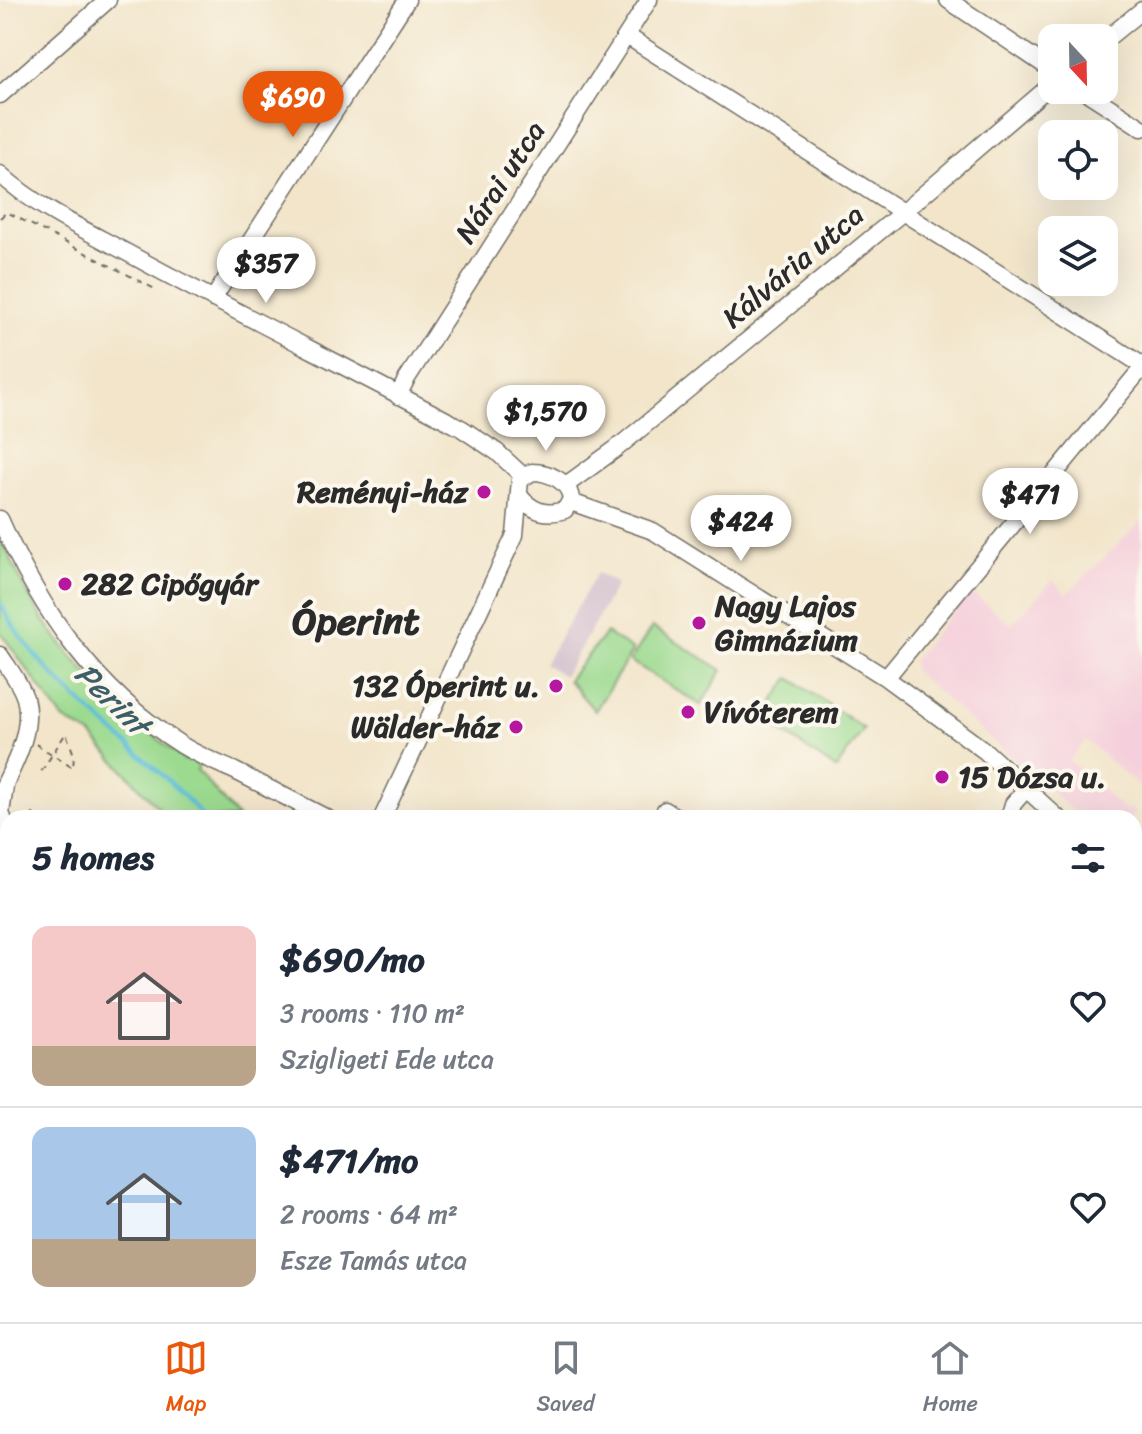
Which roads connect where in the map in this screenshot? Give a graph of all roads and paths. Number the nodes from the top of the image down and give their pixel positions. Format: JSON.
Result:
{"nodes":[{"id":1,"x":108,"y":0,"type":"edge"},
{"id":2,"x":407,"y":0,"type":"edge"},
{"id":3,"x":649,"y":0,"type":"edge"},
{"id":4,"x":948,"y":0,"type":"edge"},
{"id":5,"x":1142,"y":10,"type":"edge"},
{"id":6,"x":1118,"y":30,"type":"edge"},
{"id":7,"x":627,"y":36,"type":"junction"},
{"id":8,"x":1038,"y":61,"type":"edge"},
{"id":9,"x":0,"y":95,"type":"edge"},
{"id":10,"x":1038,"y":96,"type":"edge"},
{"id":11,"x":1105,"y":104,"type":"edge"},
{"id":12,"x":1142,"y":128,"type":"edge"},
{"id":13,"x":0,"y":174,"type":"edge"},
{"id":14,"x":3,"y":211,"type":"edge"},
{"id":15,"x":903,"y":212,"type":"junction"},
{"id":16,"x":0,"y":218,"type":"edge"},
{"id":17,"x":155,"y":289,"type":"dead end"},
{"id":18,"x":213,"y":299,"type":"junction"},
{"id":19,"x":1142,"y":367,"type":"edge"},
{"id":20,"x":398,"y":396,"type":"junction"},
{"id":21,"x":523,"y":476,"type":"junction"},
{"id":22,"x":566,"y":485,"type":"junction"},
{"id":23,"x":519,"y":495,"type":"junction"},
{"id":24,"x":571,"y":502,"type":"junction"},
{"id":25,"x":546,"y":514,"type":"junction"},
{"id":26,"x":0,"y":519,"type":"edge"},
{"id":27,"x":515,"y":535,"type":"junction"},
{"id":28,"x":0,"y":655,"type":"edge"},
{"id":29,"x":886,"y":678,"type":"junction"},
{"id":30,"x":28,"y":730,"type":"junction"},
{"id":31,"x":50,"y":755,"type":"junction"},
{"id":32,"x":41,"y":772,"type":"dead end"},
{"id":33,"x":3,"y":787,"type":"edge"},
{"id":34,"x":1026,"y":789,"type":"junction"},
{"id":35,"x":1,"y":810,"type":"edge"},
{"id":36,"x":283,"y":810,"type":"edge"},
{"id":37,"x":386,"y":810,"type":"edge"},
{"id":38,"x":1011,"y":810,"type":"edge"},
{"id":39,"x":1049,"y":810,"type":"edge"}],
"edges":[{"from":1,"to":9,"type":"street"},
{"from":2,"to":18,"type":"street"},
{"from":3,"to":7,"type":"street","name":"Nárai utca"},
{"from":4,"to":8,"type":"street"},
{"from":5,"to":6,"type":"street"},
{"from":7,"to":15,"type":"street"},
{"from":7,"to":20,"type":"street","name":"Nárai utca"},
{"from":10,"to":15,"type":"street","name":"Kálvária utca"},
{"from":11,"to":12,"type":"street"},
{"from":13,"to":18,"type":"street"},
{"from":14,"to":16,"type":"path"},
{"from":14,"to":17,"type":"path"},
{"from":15,"to":19,"type":"street"},
{"from":15,"to":22,"type":"street","name":"Kálvária utca"},
{"from":18,"to":20,"type":"street"},
{"from":19,"to":29,"type":"street"},
{"from":20,"to":21,"type":"street"},
{"from":21,"to":22,"type":"street"},
{"from":21,"to":23,"type":"street"},
{"from":22,"to":24,"type":"street"},
{"from":23,"to":25,"type":"street"},
{"from":23,"to":27,"type":"street"},
{"from":24,"to":25,"type":"street"},
{"from":24,"to":29,"type":"street"},
{"from":25,"to":27,"type":"street"},
{"from":26,"to":36,"type":"street"},
{"from":27,"to":37,"type":"street"},
{"from":28,"to":30,"type":"street"},
{"from":29,"to":34,"type":"street"},
{"from":30,"to":31,"type":"path"},
{"from":30,"to":33,"type":"street"},
{"from":31,"to":31,"type":"path"},
{"from":31,"to":32,"type":"path"},
{"from":33,"to":35,"type":"street"},
{"from":34,"to":38,"type":"street"},
{"from":34,"to":39,"type":"street"}]}
